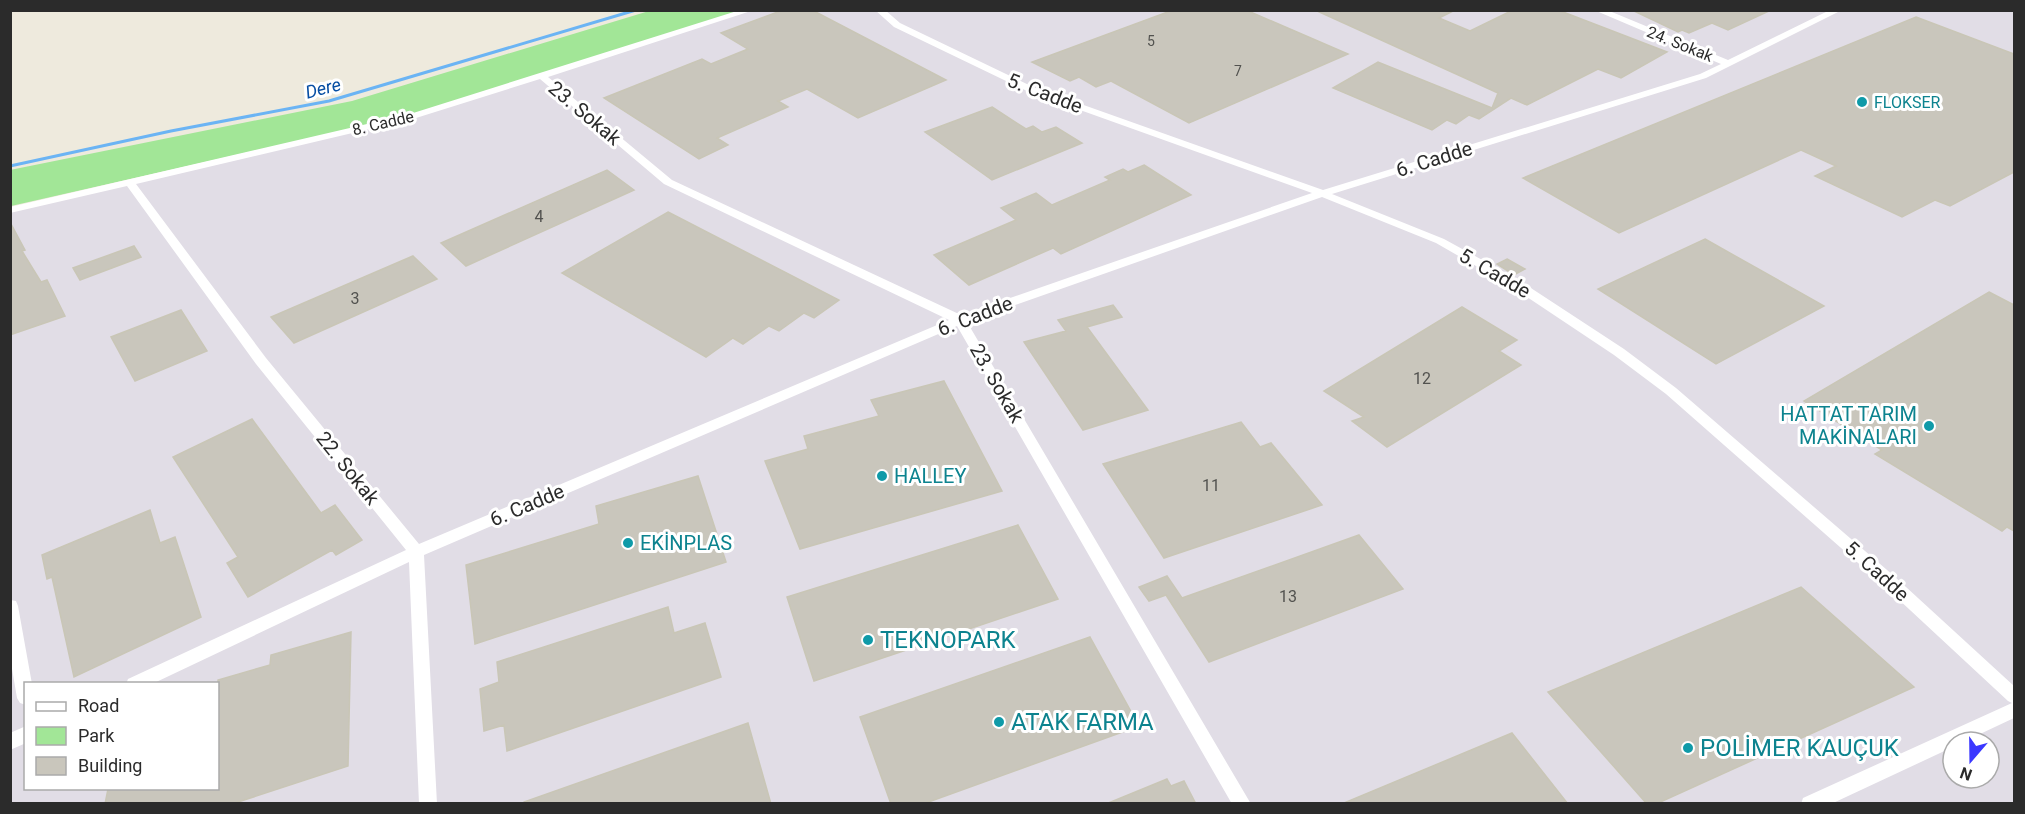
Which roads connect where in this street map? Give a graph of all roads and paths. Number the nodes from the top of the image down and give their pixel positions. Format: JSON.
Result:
{"nodes":[{"id":1,"x":750,"y":10,"type":"edge"},
{"id":2,"x":879,"y":10,"type":"edge"},
{"id":3,"x":1598,"y":10,"type":"edge"},
{"id":4,"x":1838,"y":10,"type":"edge"},
{"id":5,"x":1729,"y":64,"type":"junction"},
{"id":6,"x":543,"y":77,"type":"junction"},
{"id":7,"x":129,"y":182,"type":"junction"},
{"id":8,"x":1293,"y":182,"type":"junction"},
{"id":9,"x":1347,"y":186,"type":"junction"},
{"id":10,"x":1320,"y":194,"type":"junction"},
{"id":11,"x":1297,"y":202,"type":"junction"},
{"id":12,"x":1355,"y":208,"type":"junction"},
{"id":13,"x":10,"y":210,"type":"edge"},
{"id":14,"x":960,"y":320,"type":"junction"},
{"id":15,"x":416,"y":552,"type":"junction"},
{"id":16,"x":10,"y":606,"type":"edge"},
{"id":17,"x":138,"y":682,"type":"edge"},
{"id":18,"x":24,"y":686,"type":"edge"},
{"id":19,"x":2014,"y":696,"type":"edge"},
{"id":20,"x":2014,"y":710,"type":"edge"},
{"id":21,"x":24,"y":735,"type":"edge"},
{"id":22,"x":10,"y":742,"type":"edge"},
{"id":23,"x":428,"y":804,"type":"edge"},
{"id":24,"x":1242,"y":804,"type":"edge"},
{"id":25,"x":1810,"y":804,"type":"edge"}],
"edges":[{"from":1,"to":6,"type":"street","name":"8. Cadde"},
{"from":2,"to":8,"type":"street","name":"5. Cadde"},
{"from":3,"to":5,"type":"street","name":"24. Sokak"},
{"from":4,"to":5,"type":"street","name":"6. Cadde"},
{"from":5,"to":9,"type":"street","name":"6. Cadde"},
{"from":6,"to":7,"type":"street","name":"8. Cadde"},
{"from":6,"to":14,"type":"street","name":"23. Sokak"},
{"from":7,"to":13,"type":"street","name":"8. Cadde"},
{"from":7,"to":15,"type":"street","name":"22. Sokak"},
{"from":8,"to":10,"type":"street","name":"5. Cadde"},
{"from":8,"to":11,"type":"street"},
{"from":9,"to":10,"type":"street","name":"6. Cadde"},
{"from":9,"to":12,"type":"street"},
{"from":10,"to":11,"type":"street","name":"6. Cadde"},
{"from":10,"to":12,"type":"street","name":"5. Cadde"},
{"from":11,"to":12,"type":"street"},
{"from":11,"to":14,"type":"street","name":"6. Cadde"},
{"from":12,"to":19,"type":"street","name":"5. Cadde"},
{"from":14,"to":15,"type":"street","name":"6. Cadde"},
{"from":14,"to":24,"type":"street","name":"23. Sokak"},
{"from":15,"to":17,"type":"street","name":"6. Cadde"},
{"from":15,"to":23,"type":"street"},
{"from":16,"to":18,"type":"street"},
{"from":20,"to":25,"type":"street"},
{"from":21,"to":22,"type":"street"}]}
